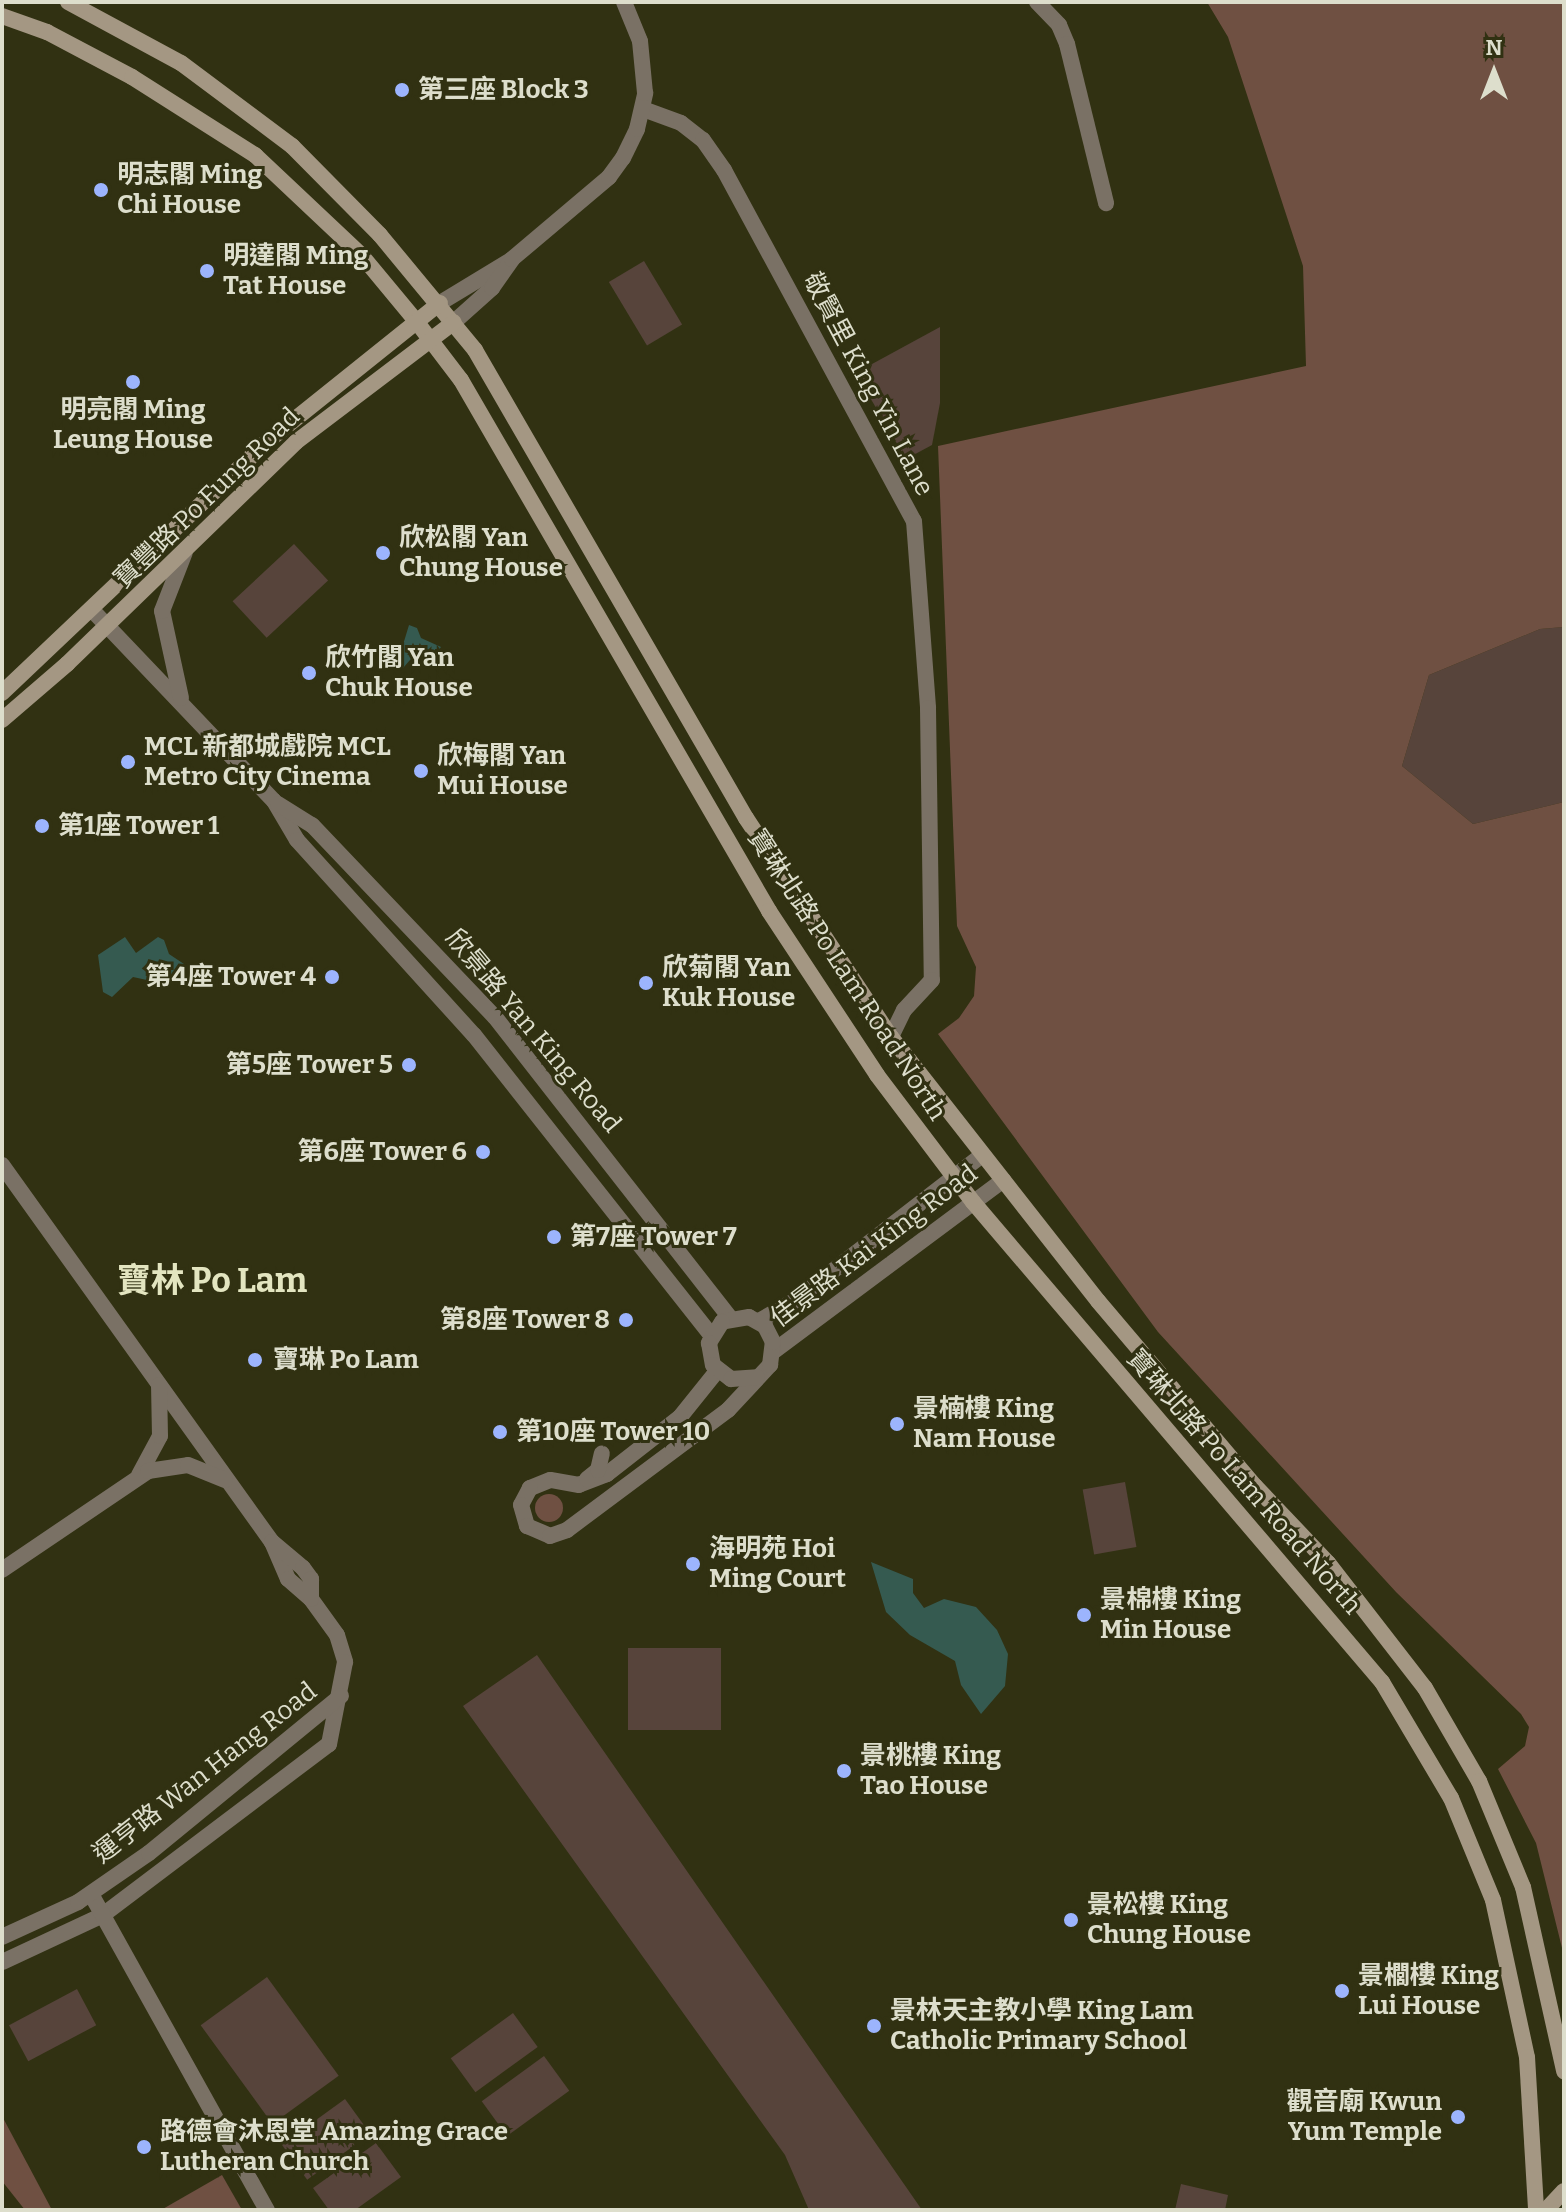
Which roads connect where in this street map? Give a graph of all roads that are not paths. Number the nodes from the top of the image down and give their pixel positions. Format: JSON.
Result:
{"nodes":[{"id":1,"x":68,"y":2,"type":"edge"},
{"id":2,"x":624,"y":2,"type":"edge"},
{"id":3,"x":1037,"y":2,"type":"edge"},
{"id":4,"x":2,"y":16,"type":"edge"},
{"id":5,"x":643,"y":109,"type":"junction"},
{"id":6,"x":1106,"y":203,"type":"dead end"},
{"id":7,"x":512,"y":259,"type":"junction"},
{"id":8,"x":440,"y":303,"type":"junction"},
{"id":9,"x":416,"y":321,"type":"junction"},
{"id":10,"x":454,"y":322,"type":"junction"},
{"id":11,"x":430,"y":340,"type":"junction"},
{"id":12,"x":185,"y":552,"type":"junction"},
{"id":13,"x":93,"y":611,"type":"junction"},
{"id":14,"x":107,"y":625,"type":"junction"},
{"id":15,"x":2,"y":693,"type":"edge"},
{"id":16,"x":181,"y":700,"type":"junction"},
{"id":17,"x":2,"y":720,"type":"edge"},
{"id":18,"x":274,"y":801,"type":"junction"},
{"id":19,"x":891,"y":1037,"type":"junction"},
{"id":20,"x":981,"y":1156,"type":"junction"},
{"id":21,"x":2,"y":1165,"type":"edge"},
{"id":22,"x":954,"y":1177,"type":"junction"},
{"id":23,"x":1003,"y":1180,"type":"junction"},
{"id":24,"x":973,"y":1202,"type":"junction"},
{"id":25,"x":730,"y":1318,"type":"junction"},
{"id":26,"x":759,"y":1321,"type":"junction"},
{"id":27,"x":711,"y":1335,"type":"junction"},
{"id":28,"x":774,"y":1351,"type":"junction"},
{"id":29,"x":717,"y":1371,"type":"junction"},
{"id":30,"x":757,"y":1377,"type":"junction"},
{"id":31,"x":158,"y":1379,"type":"junction"},
{"id":32,"x":602,"y":1453,"type":"dead end"},
{"id":33,"x":137,"y":1477,"type":"junction"},
{"id":34,"x":230,"y":1483,"type":"junction"},
{"id":35,"x":579,"y":1485,"type":"junction"},
{"id":36,"x":2,"y":1570,"type":"edge"},
{"id":37,"x":341,"y":1696,"type":"junction"},
{"id":38,"x":91,"y":1894,"type":"junction"},
{"id":39,"x":103,"y":1915,"type":"junction"},
{"id":40,"x":2,"y":1937,"type":"edge"},
{"id":41,"x":2,"y":1962,"type":"edge"},
{"id":42,"x":1564,"y":2071,"type":"edge"},
{"id":43,"x":1564,"y":2191,"type":"edge"},
{"id":44,"x":267,"y":2210,"type":"edge"},
{"id":45,"x":1536,"y":2210,"type":"edge"},
{"id":46,"x":1546,"y":2210,"type":"edge"}],
"edges":[{"from":1,"to":8,"type":"main road","name":"寶琳北路 Po Lam Road North"},
{"from":2,"to":5,"type":"street"},
{"from":3,"to":6,"type":"street"},
{"from":4,"to":9,"type":"main road","name":"寶琳北路 Po Lam Road North"},
{"from":5,"to":7,"type":"street"},
{"from":5,"to":19,"type":"street","name":"敬賢里 King Yin Lane"},
{"from":7,"to":8,"type":"street"},
{"from":7,"to":10,"type":"street"},
{"from":8,"to":9,"type":"main road","name":"寶豐路 Po Fung Road"},
{"from":8,"to":10,"type":"main road","name":"寶琳北路 Po Lam Road North"},
{"from":9,"to":11,"type":"main road","name":"寶琳北路 Po Lam Road North"},
{"from":9,"to":13,"type":"main road","name":"寶豐路 Po Fung Road"},
{"from":10,"to":11,"type":"main road","name":"寶豐路 Po Fung Road"},
{"from":10,"to":19,"type":"main road","name":"寶琳北路 Po Lam Road North"},
{"from":11,"to":12,"type":"main road","name":"寶豐路 Po Fung Road"},
{"from":11,"to":22,"type":"main road","name":"寶琳北路 Po Lam Road North"},
{"from":12,"to":14,"type":"main road","name":"寶豐路 Po Fung Road"},
{"from":12,"to":16,"type":"street"},
{"from":13,"to":14,"type":"street","name":"欣景路 Yan King Road"},
{"from":13,"to":15,"type":"main road","name":"寶豐路 Po Fung Road"},
{"from":14,"to":16,"type":"street","name":"欣景路 Yan King Road"},
{"from":14,"to":17,"type":"main road","name":"寶豐路 Po Fung Road"},
{"from":16,"to":18,"type":"street","name":"欣景路 Yan King Road"},
{"from":18,"to":25,"type":"street","name":"欣景路 Yan King Road"},
{"from":18,"to":27,"type":"street","name":"欣景路 Yan King Road"},
{"from":19,"to":20,"type":"main road","name":"寶琳北路 Po Lam Road North"},
{"from":20,"to":22,"type":"street","name":"佳景路 Kai King Road"},
{"from":20,"to":23,"type":"main road","name":"寶琳北路 Po Lam Road North"},
{"from":21,"to":31,"type":"street"},
{"from":22,"to":24,"type":"main road","name":"寶琳北路 Po Lam Road North"},
{"from":22,"to":26,"type":"street","name":"佳景路 Kai King Road"},
{"from":23,"to":24,"type":"street","name":"佳景路 Kai King Road"},
{"from":23,"to":42,"type":"main road","name":"寶琳北路 Po Lam Road North"},
{"from":24,"to":28,"type":"street","name":"佳景路 Kai King Road"},
{"from":24,"to":45,"type":"main road","name":"寶琳北路 Po Lam Road North"},
{"from":25,"to":26,"type":"street","name":"佳景路 Kai King Road"},
{"from":25,"to":27,"type":"street","name":"佳景路 Kai King Road"},
{"from":26,"to":28,"type":"street","name":"佳景路 Kai King Road"},
{"from":27,"to":29,"type":"street"},
{"from":28,"to":30,"type":"street","name":"佳景路 Kai King Road"},
{"from":29,"to":30,"type":"street"},
{"from":29,"to":35,"type":"street","name":"佳景路 Kai King Road"},
{"from":30,"to":35,"type":"street","name":"佳景路 Kai King Road"},
{"from":31,"to":33,"type":"street"},
{"from":31,"to":34,"type":"street"},
{"from":32,"to":35,"type":"street"},
{"from":33,"to":34,"type":"street"},
{"from":33,"to":36,"type":"street"},
{"from":34,"to":37,"type":"street"},
{"from":37,"to":38,"type":"street","name":"運亨路 Wan Hang Road"},
{"from":37,"to":39,"type":"street","name":"運亨路 Wan Hang Road"},
{"from":38,"to":39,"type":"street"},
{"from":38,"to":40,"type":"street","name":"運亨路 Wan Hang Road"},
{"from":39,"to":41,"type":"street","name":"運亨路 Wan Hang Road"},
{"from":39,"to":44,"type":"street"},
{"from":43,"to":46,"type":"main road"}]}
